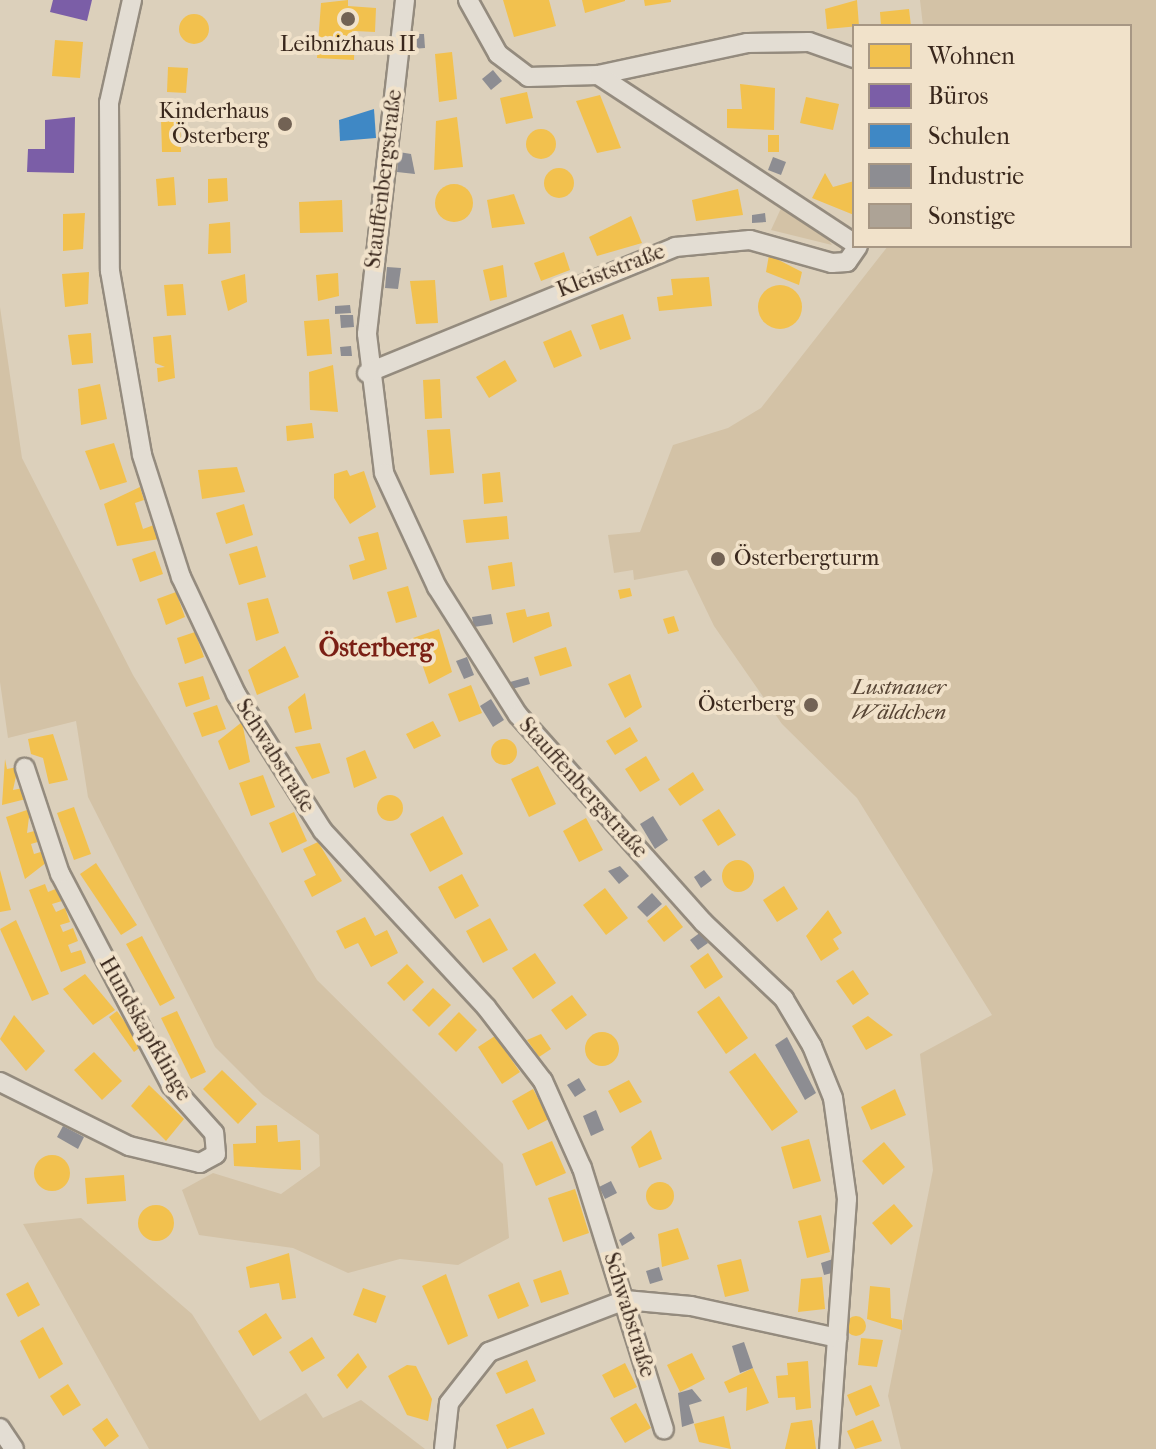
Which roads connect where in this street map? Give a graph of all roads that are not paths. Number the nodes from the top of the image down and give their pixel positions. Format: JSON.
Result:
{"nodes":[{"id":1,"x":132,"y":0,"type":"edge"},
{"id":2,"x":405,"y":0,"type":"edge"},
{"id":3,"x":468,"y":0,"type":"edge"},
{"id":4,"x":852,"y":57,"type":"edge"},
{"id":5,"x":598,"y":75,"type":"junction"},
{"id":6,"x":852,"y":242,"type":"edge"},
{"id":7,"x":854,"y":248,"type":"edge"},
{"id":8,"x":367,"y":373,"type":"junction"},
{"id":9,"x":25,"y":768,"type":"dead end"},
{"id":10,"x":0,"y":1082,"type":"edge"},
{"id":11,"x":625,"y":1300,"type":"junction"},
{"id":12,"x":838,"y":1338,"type":"junction"},
{"id":13,"x":0,"y":1428,"type":"edge"},
{"id":14,"x":664,"y":1429,"type":"dead end"},
{"id":15,"x":14,"y":1449,"type":"edge"},
{"id":16,"x":444,"y":1449,"type":"edge"},
{"id":17,"x":829,"y":1449,"type":"edge"}],
"edges":[{"from":1,"to":11,"type":"street","name":"Schwabstraße"},
{"from":2,"to":8,"type":"street","name":"Stauffenbergstraße"},
{"from":3,"to":5,"type":"street"},
{"from":4,"to":5,"type":"street"},
{"from":5,"to":6,"type":"street","name":"Kleiststraße"},
{"from":7,"to":8,"type":"street","name":"Kleiststraße"},
{"from":8,"to":12,"type":"street","name":"Stauffenbergstraße"},
{"from":9,"to":10,"type":"street","name":"Hundskapfklinge"},
{"from":11,"to":12,"type":"street"},
{"from":11,"to":14,"type":"street","name":"Schwabstraße"},
{"from":11,"to":16,"type":"street"},
{"from":12,"to":17,"type":"street","name":"Stauffenbergstraße"},
{"from":13,"to":15,"type":"street"}]}
